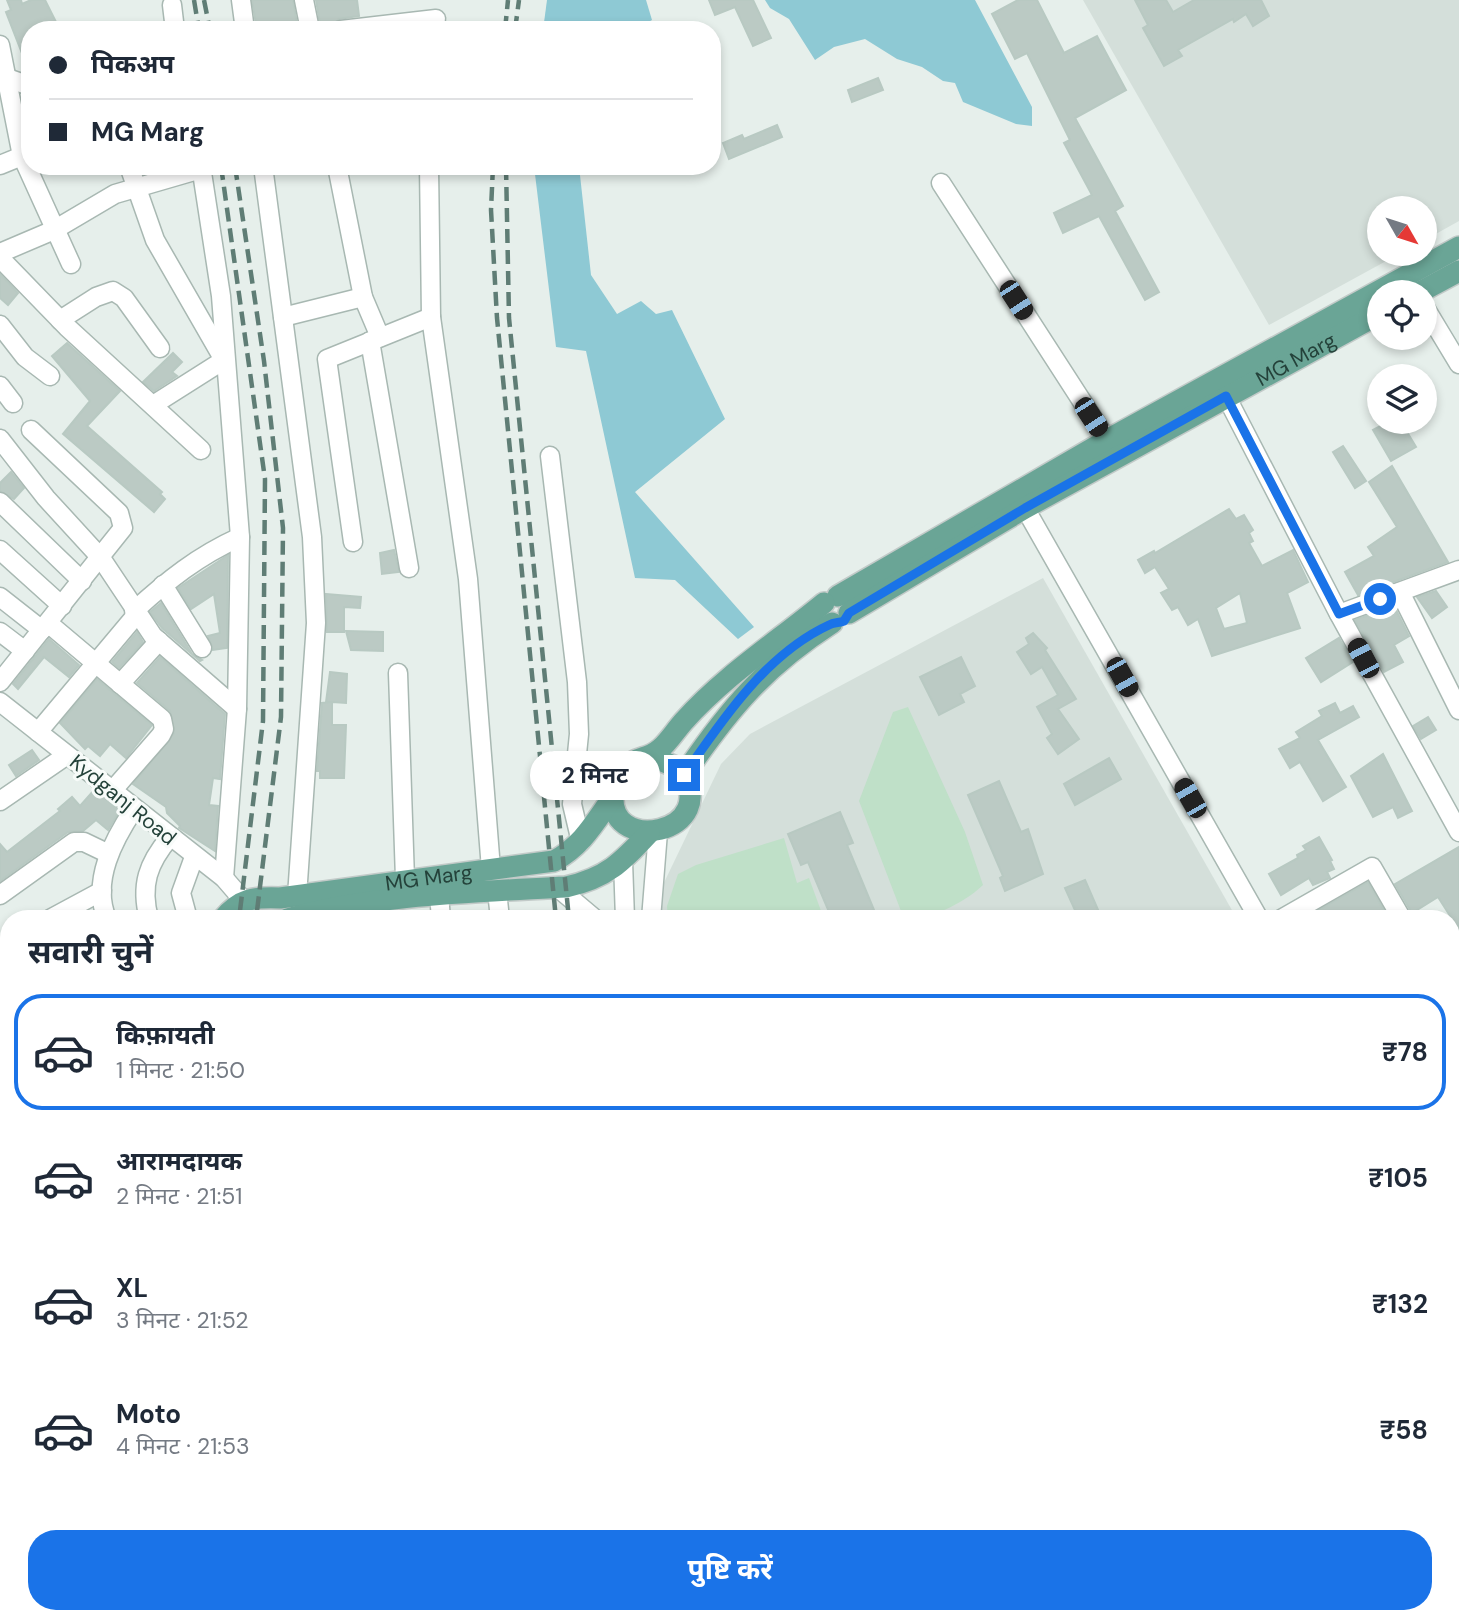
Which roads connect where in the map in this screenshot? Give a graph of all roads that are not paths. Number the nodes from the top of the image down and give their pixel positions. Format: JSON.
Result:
{"nodes":[{"id":1,"x":241,"y":0,"type":"edge"},
{"id":2,"x":304,"y":0,"type":"edge"},
{"id":3,"x":439,"y":0,"type":"edge"},
{"id":4,"x":172,"y":5,"type":"dead end"},
{"id":5,"x":174,"y":21,"type":"edge"},
{"id":6,"x":244,"y":21,"type":"edge"},
{"id":7,"x":308,"y":21,"type":"edge"},
{"id":8,"x":436,"y":21,"type":"edge"},
{"id":9,"x":0,"y":45,"type":"edge"},
{"id":10,"x":4,"y":80,"type":"edge"},
{"id":11,"x":21,"y":122,"type":"edge"},
{"id":12,"x":21,"y":156,"type":"edge"},
{"id":13,"x":0,"y":165,"type":"edge"},
{"id":14,"x":30,"y":175,"type":"edge"},
{"id":15,"x":131,"y":175,"type":"edge"},
{"id":16,"x":160,"y":175,"type":"edge"},
{"id":17,"x":202,"y":175,"type":"edge"},
{"id":18,"x":264,"y":175,"type":"edge"},
{"id":19,"x":339,"y":175,"type":"edge"},
{"id":20,"x":429,"y":175,"type":"edge"},
{"id":21,"x":941,"y":183,"type":"dead end"},
{"id":22,"x":135,"y":188,"type":"junction"},
{"id":23,"x":54,"y":230,"type":"junction"},
{"id":24,"x":1459,"y":247,"type":"edge"},
{"id":25,"x":2,"y":261,"type":"edge"},
{"id":26,"x":71,"y":264,"type":"dead end"},
{"id":27,"x":1459,"y":271,"type":"edge"},
{"id":28,"x":1437,"y":283,"type":"edge"},
{"id":29,"x":363,"y":297,"type":"junction"},
{"id":30,"x":283,"y":317,"type":"junction"},
{"id":31,"x":431,"y":317,"type":"junction"},
{"id":32,"x":60,"y":320,"type":"junction"},
{"id":33,"x":1367,"y":320,"type":"edge"},
{"id":34,"x":0,"y":325,"type":"edge"},
{"id":35,"x":1437,"y":328,"type":"edge"},
{"id":36,"x":375,"y":339,"type":"junction"},
{"id":37,"x":160,"y":348,"type":"dead end"},
{"id":38,"x":226,"y":363,"type":"junction"},
{"id":39,"x":1459,"y":364,"type":"edge"},
{"id":40,"x":50,"y":376,"type":"dead end"},
{"id":41,"x":0,"y":386,"type":"edge"},
{"id":42,"x":1226,"y":396,"type":"junction"},
{"id":43,"x":13,"y":403,"type":"dead end"},
{"id":44,"x":153,"y":405,"type":"junction"},
{"id":45,"x":31,"y":430,"type":"dead end"},
{"id":46,"x":1107,"y":440,"type":"junction"},
{"id":47,"x":201,"y":450,"type":"dead end"},
{"id":48,"x":3,"y":451,"type":"edge"},
{"id":49,"x":550,"y":456,"type":"dead end"},
{"id":50,"x":0,"y":502,"type":"edge"},
{"id":51,"x":1025,"y":508,"type":"junction"},
{"id":52,"x":240,"y":537,"type":"junction"},
{"id":53,"x":353,"y":542,"type":"dead end"},
{"id":54,"x":0,"y":550,"type":"edge"},
{"id":55,"x":101,"y":558,"type":"junction"},
{"id":56,"x":410,"y":568,"type":"dead end"},
{"id":57,"x":1459,"y":570,"type":"edge"},
{"id":58,"x":82,"y":581,"type":"junction"},
{"id":59,"x":163,"y":585,"type":"junction"},
{"id":60,"x":1400,"y":592,"type":"junction"},
{"id":61,"x":0,"y":597,"type":"edge"},
{"id":62,"x":62,"y":606,"type":"junction"},
{"id":63,"x":836,"y":609,"type":"junction"},
{"id":64,"x":135,"y":613,"type":"junction"},
{"id":65,"x":1339,"y":614,"type":"junction"},
{"id":66,"x":45,"y":627,"type":"junction"},
{"id":67,"x":0,"y":632,"type":"edge"},
{"id":68,"x":159,"y":641,"type":"junction"},
{"id":69,"x":202,"y":648,"type":"dead end"},
{"id":70,"x":25,"y":651,"type":"junction"},
{"id":71,"x":95,"y":663,"type":"junction"},
{"id":72,"x":398,"y":673,"type":"dead end"},
{"id":73,"x":0,"y":682,"type":"edge"},
{"id":74,"x":120,"y":684,"type":"junction"},
{"id":75,"x":2,"y":707,"type":"edge"},
{"id":76,"x":237,"y":709,"type":"junction"},
{"id":77,"x":1459,"y":710,"type":"edge"},
{"id":78,"x":38,"y":732,"type":"junction"},
{"id":79,"x":67,"y":755,"type":"junction"},
{"id":80,"x":653,"y":757,"type":"junction"},
{"id":81,"x":684,"y":775,"type":"junction"},
{"id":82,"x":112,"y":791,"type":"junction"},
{"id":83,"x":613,"y":797,"type":"junction"},
{"id":84,"x":0,"y":801,"type":"edge"},
{"id":85,"x":134,"y":809,"type":"junction"},
{"id":86,"x":653,"y":832,"type":"junction"},
{"id":87,"x":1459,"y":832,"type":"edge"},
{"id":88,"x":170,"y":837,"type":"junction"},
{"id":89,"x":581,"y":842,"type":"junction"},
{"id":90,"x":109,"y":854,"type":"junction"},
{"id":91,"x":194,"y":857,"type":"junction"},
{"id":92,"x":623,"y":861,"type":"junction"},
{"id":93,"x":491,"y":869,"type":"junction"},
{"id":94,"x":224,"y":878,"type":"junction"},
{"id":95,"x":405,"y":879,"type":"junction"},
{"id":96,"x":556,"y":887,"type":"junction"},
{"id":97,"x":102,"y":891,"type":"junction"},
{"id":98,"x":497,"y":891,"type":"junction"},
{"id":99,"x":439,"y":894,"type":"junction"},
{"id":100,"x":0,"y":895,"type":"edge"},
{"id":101,"x":297,"y":896,"type":"junction"},
{"id":102,"x":243,"y":900,"type":"junction"},
{"id":103,"x":67,"y":910,"type":"edge"},
{"id":104,"x":105,"y":910,"type":"edge"},
{"id":105,"x":147,"y":910,"type":"edge"},
{"id":106,"x":186,"y":910,"type":"edge"},
{"id":107,"x":232,"y":910,"type":"edge"},
{"id":108,"x":356,"y":910,"type":"edge"},
{"id":109,"x":440,"y":910,"type":"edge"},
{"id":110,"x":499,"y":910,"type":"edge"},
{"id":111,"x":584,"y":910,"type":"edge"},
{"id":112,"x":625,"y":910,"type":"edge"},
{"id":113,"x":651,"y":910,"type":"edge"},
{"id":114,"x":1254,"y":910,"type":"edge"},
{"id":115,"x":1297,"y":910,"type":"edge"},
{"id":116,"x":1397,"y":910,"type":"edge"}],
"edges":[{"from":1,"to":6,"type":"street"},
{"from":2,"to":7,"type":"street"},
{"from":3,"to":8,"type":"street"},
{"from":4,"to":5,"type":"street"},
{"from":9,"to":10,"type":"street"},
{"from":10,"to":11,"type":"street"},
{"from":12,"to":13,"type":"street"},
{"from":14,"to":23,"type":"street"},
{"from":15,"to":22,"type":"street"},
{"from":16,"to":22,"type":"street"},
{"from":17,"to":38,"type":"street"},
{"from":18,"to":30,"type":"street"},
{"from":19,"to":29,"type":"street"},
{"from":20,"to":31,"type":"street"},
{"from":21,"to":46,"type":"street"},
{"from":22,"to":23,"type":"street"},
{"from":22,"to":38,"type":"street"},
{"from":23,"to":25,"type":"street"},
{"from":23,"to":26,"type":"street"},
{"from":24,"to":46,"type":"main road"},
{"from":25,"to":32,"type":"street"},
{"from":27,"to":28,"type":"main road"},
{"from":29,"to":30,"type":"street"},
{"from":29,"to":36,"type":"street"},
{"from":30,"to":101,"type":"street"},
{"from":31,"to":36,"type":"street"},
{"from":31,"to":93,"type":"street"},
{"from":32,"to":37,"type":"street"},
{"from":32,"to":44,"type":"street"},
{"from":33,"to":42,"type":"main road","name":"MG Marg"},
{"from":34,"to":40,"type":"street"},
{"from":35,"to":39,"type":"street"},
{"from":36,"to":53,"type":"street"},
{"from":36,"to":56,"type":"street"},
{"from":38,"to":44,"type":"street"},
{"from":38,"to":52,"type":"street"},
{"from":41,"to":43,"type":"street"},
{"from":42,"to":51,"type":"main road","name":"MG Marg"},
{"from":42,"to":65,"type":"street"},
{"from":44,"to":47,"type":"street"},
{"from":45,"to":55,"type":"street"},
{"from":46,"to":63,"type":"main road"},
{"from":48,"to":55,"type":"street"},
{"from":49,"to":89,"type":"street"},
{"from":50,"to":58,"type":"street"},
{"from":51,"to":63,"type":"main road","name":"MG Marg"},
{"from":51,"to":114,"type":"street"},
{"from":52,"to":59,"type":"street"},
{"from":52,"to":76,"type":"street"},
{"from":54,"to":62,"type":"street"},
{"from":55,"to":58,"type":"street"},
{"from":55,"to":64,"type":"street"},
{"from":57,"to":60,"type":"street"},
{"from":58,"to":62,"type":"street"},
{"from":59,"to":64,"type":"street"},
{"from":59,"to":69,"type":"street"},
{"from":60,"to":65,"type":"street"},
{"from":60,"to":77,"type":"street"},
{"from":61,"to":66,"type":"street"},
{"from":62,"to":66,"type":"street"},
{"from":63,"to":80,"type":"main road"},
{"from":63,"to":81,"type":"main road","name":"MG Marg"},
{"from":64,"to":68,"type":"street"},
{"from":64,"to":71,"type":"street"},
{"from":65,"to":87,"type":"street"},
{"from":66,"to":70,"type":"street"},
{"from":66,"to":71,"type":"street"},
{"from":67,"to":70,"type":"street"},
{"from":68,"to":74,"type":"street"},
{"from":68,"to":76,"type":"street"},
{"from":70,"to":73,"type":"street"},
{"from":71,"to":74,"type":"street"},
{"from":71,"to":78,"type":"street"},
{"from":72,"to":95,"type":"street"},
{"from":74,"to":82,"type":"street"},
{"from":75,"to":78,"type":"street","name":"Kydganj Road"},
{"from":76,"to":94,"type":"street"},
{"from":78,"to":79,"type":"street","name":"Kydganj Road"},
{"from":79,"to":82,"type":"street","name":"Kydganj Road"},
{"from":79,"to":84,"type":"street"},
{"from":80,"to":81,"type":"main road"},
{"from":80,"to":83,"type":"main road"},
{"from":81,"to":86,"type":"main road"},
{"from":82,"to":85,"type":"street","name":"Kydganj Road"},
{"from":83,"to":86,"type":"main road"},
{"from":83,"to":89,"type":"main road","name":"MG Marg"},
{"from":85,"to":88,"type":"street","name":"Kydganj Road"},
{"from":85,"to":90,"type":"street"},
{"from":86,"to":92,"type":"main road","name":"MG Marg"},
{"from":86,"to":113,"type":"street"},
{"from":88,"to":91,"type":"street","name":"Kydganj Road"},
{"from":88,"to":105,"type":"street"},
{"from":89,"to":93,"type":"main road","name":"MG Marg"},
{"from":90,"to":97,"type":"street"},
{"from":90,"to":100,"type":"street"},
{"from":91,"to":94,"type":"street","name":"Kydganj Road"},
{"from":91,"to":106,"type":"street"},
{"from":92,"to":96,"type":"main road","name":"MG Marg"},
{"from":92,"to":112,"type":"street"},
{"from":93,"to":95,"type":"main road","name":"MG Marg"},
{"from":94,"to":102,"type":"street","name":"Kydganj Road"},
{"from":95,"to":101,"type":"main road","name":"MG Marg"},
{"from":96,"to":98,"type":"main road","name":"MG Marg"},
{"from":96,"to":111,"type":"street"},
{"from":97,"to":103,"type":"street"},
{"from":97,"to":104,"type":"street"},
{"from":98,"to":99,"type":"main road","name":"MG Marg"},
{"from":98,"to":110,"type":"street"},
{"from":99,"to":108,"type":"main road","name":"MG Marg"},
{"from":99,"to":109,"type":"street"},
{"from":101,"to":102,"type":"main road","name":"MG Marg"},
{"from":102,"to":107,"type":"main road"},
{"from":115,"to":116,"type":"street"}]}
